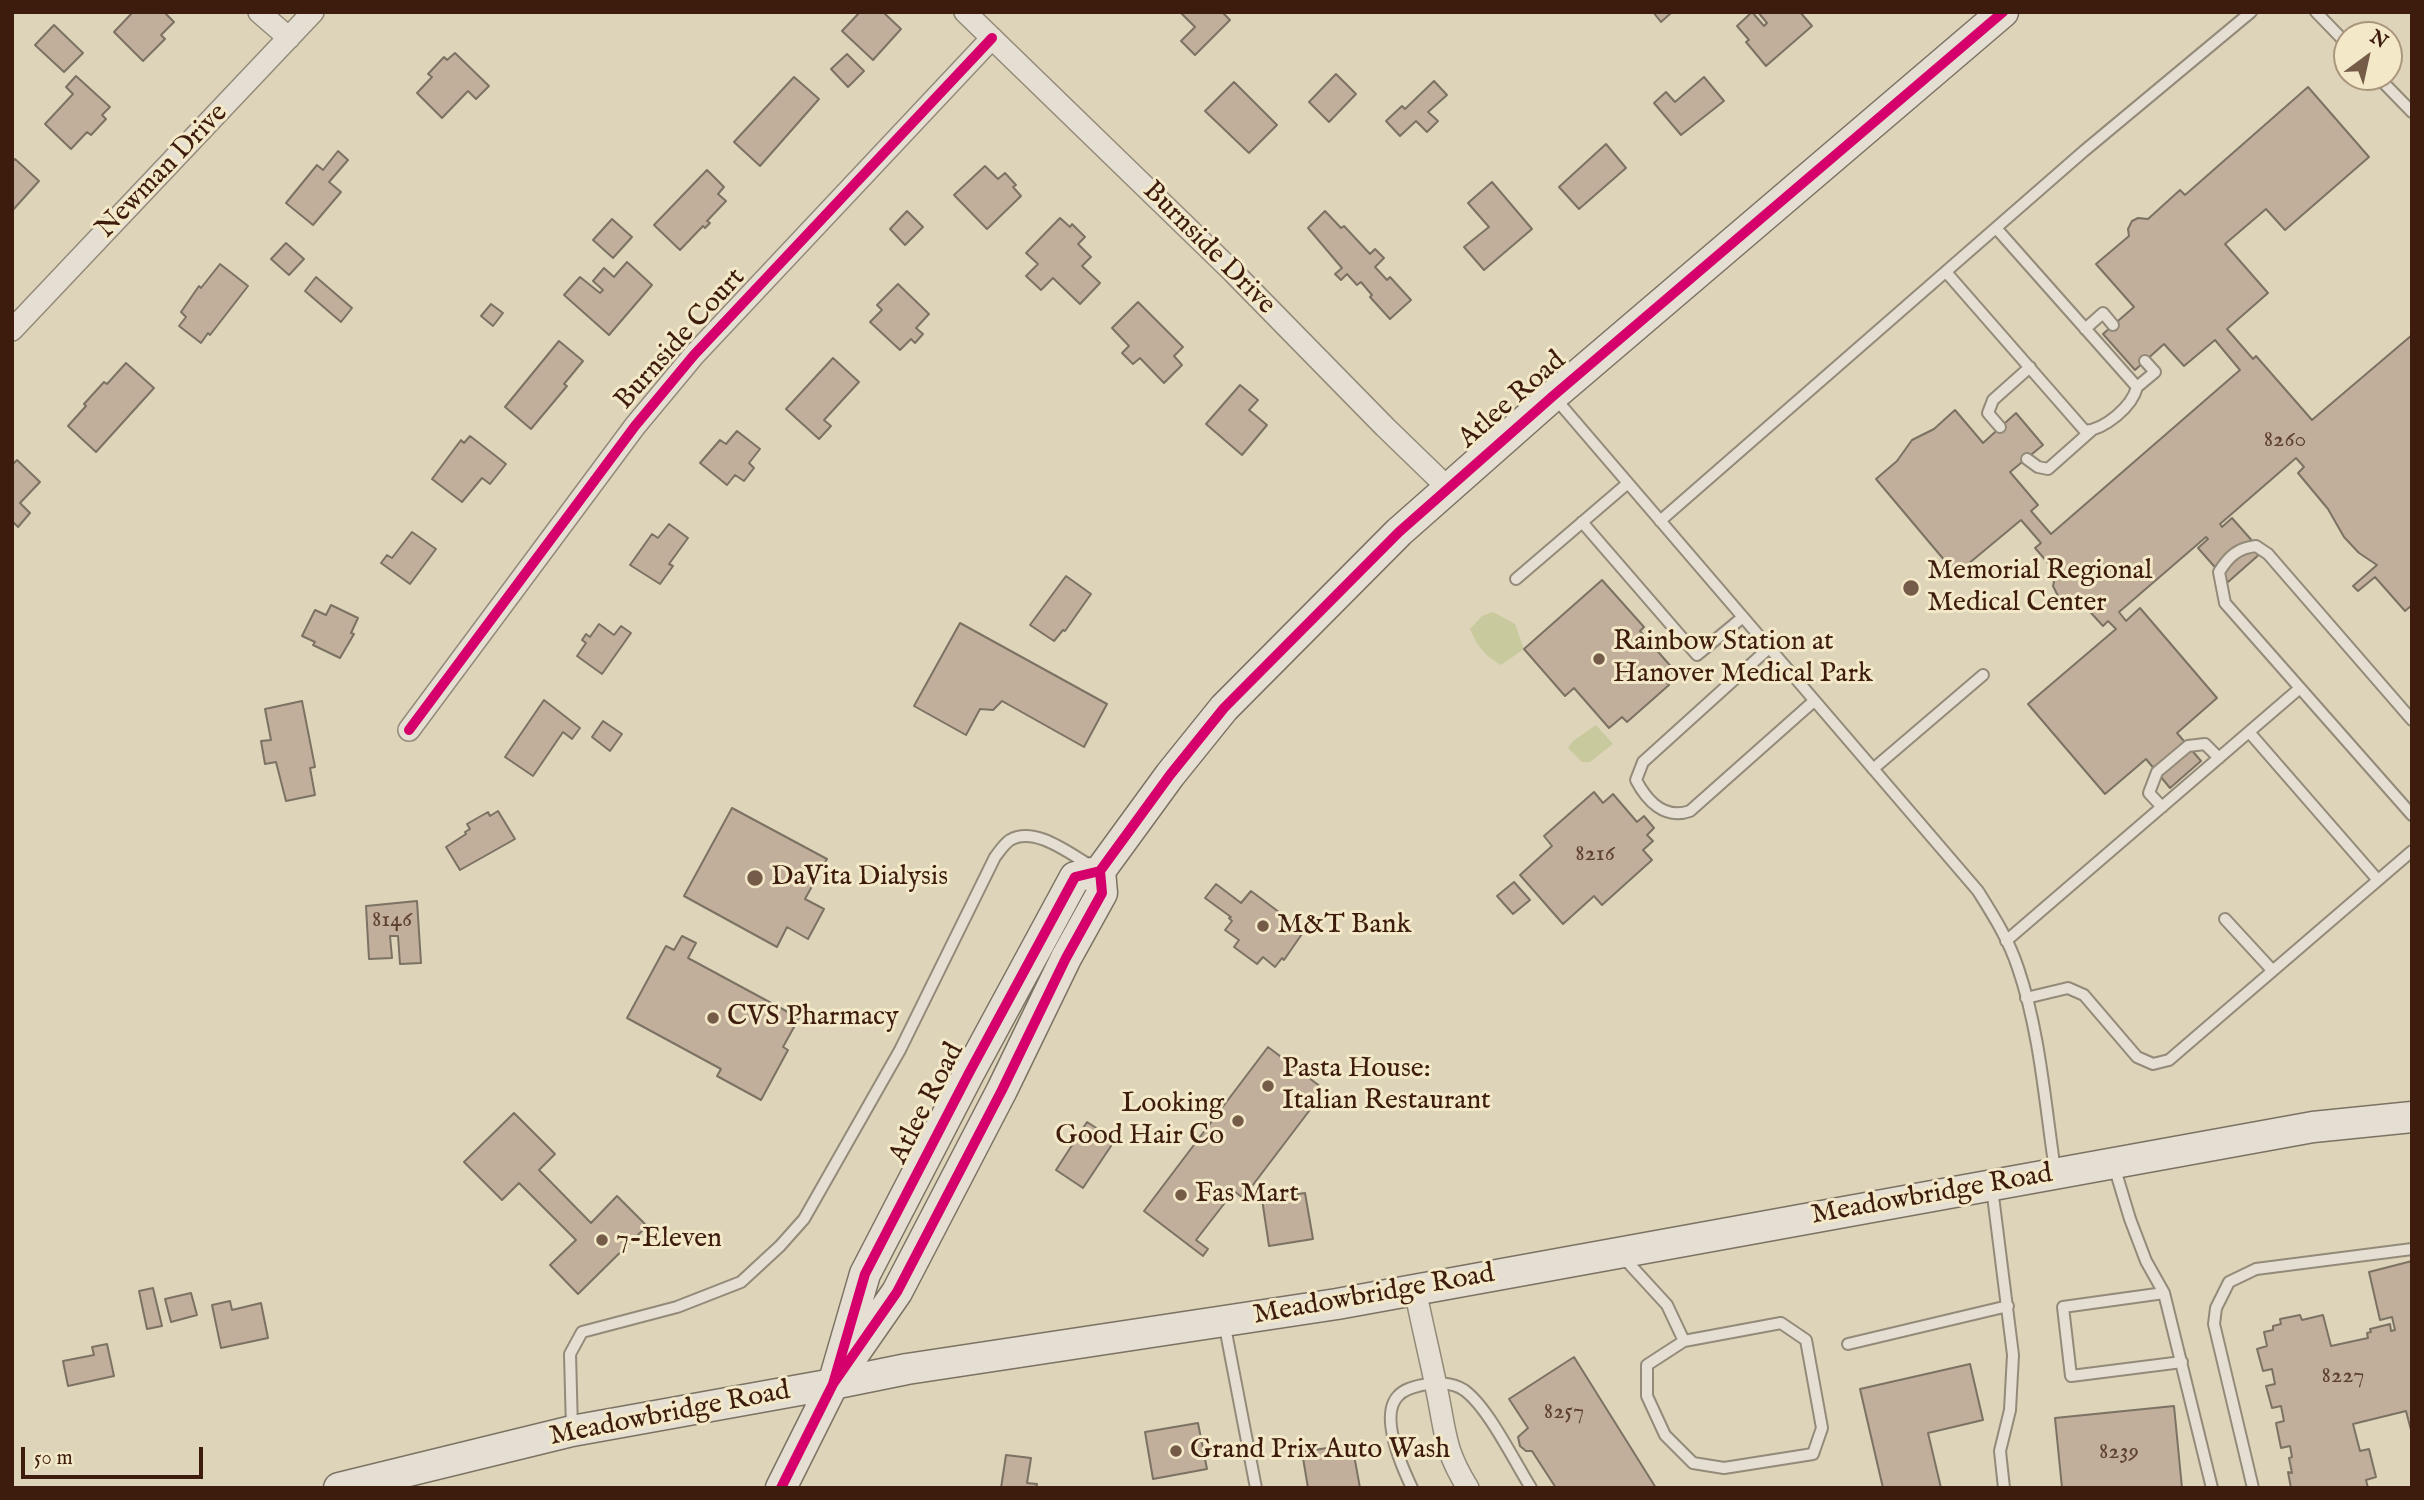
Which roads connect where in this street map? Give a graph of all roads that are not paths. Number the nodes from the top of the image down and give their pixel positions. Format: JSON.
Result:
{"nodes":[{"id":1,"x":259,"y":12,"type":"edge"},
{"id":2,"x":313,"y":12,"type":"edge"},
{"id":3,"x":965,"y":12,"type":"edge"},
{"id":4,"x":2003,"y":12,"type":"edge"},
{"id":5,"x":2252,"y":12,"type":"edge"},
{"id":6,"x":2316,"y":12,"type":"edge"},
{"id":7,"x":2333,"y":30,"type":"edge"},
{"id":8,"x":289,"y":38,"type":"junction"},
{"id":9,"x":992,"y":38,"type":"junction"},
{"id":10,"x":2392,"y":91,"type":"edge"},
{"id":11,"x":2412,"y":112,"type":"edge"},
{"id":12,"x":1996,"y":228,"type":"junction"},
{"id":13,"x":1946,"y":272,"type":"junction"},
{"id":14,"x":2113,"y":325,"type":"dead end"},
{"id":15,"x":2085,"y":329,"type":"junction"},
{"id":16,"x":12,"y":330,"type":"edge"},
{"id":17,"x":2145,"y":361,"type":"dead end"},
{"id":18,"x":2030,"y":367,"type":"junction"},
{"id":19,"x":2137,"y":387,"type":"junction"},
{"id":20,"x":1553,"y":396,"type":"junction"},
{"id":21,"x":2000,"y":427,"type":"dead end"},
{"id":22,"x":2092,"y":430,"type":"junction"},
{"id":23,"x":2026,"y":459,"type":"dead end"},
{"id":24,"x":1628,"y":483,"type":"junction"},
{"id":25,"x":1448,"y":488,"type":"junction"},
{"id":26,"x":1660,"y":521,"type":"junction"},
{"id":27,"x":1582,"y":522,"type":"junction"},
{"id":28,"x":1516,"y":579,"type":"dead end"},
{"id":29,"x":1742,"y":617,"type":"junction"},
{"id":30,"x":1769,"y":648,"type":"junction"},
{"id":31,"x":1983,"y":675,"type":"dead end"},
{"id":32,"x":2300,"y":688,"type":"junction"},
{"id":33,"x":1814,"y":701,"type":"junction"},
{"id":34,"x":2412,"y":720,"type":"edge"},
{"id":35,"x":409,"y":730,"type":"dead end"},
{"id":36,"x":2249,"y":732,"type":"junction"},
{"id":37,"x":2219,"y":758,"type":"junction"},
{"id":38,"x":1873,"y":769,"type":"junction"},
{"id":39,"x":2162,"y":807,"type":"junction"},
{"id":40,"x":2412,"y":815,"type":"edge"},
{"id":41,"x":2412,"y":851,"type":"edge"},
{"id":42,"x":1100,"y":872,"type":"junction"},
{"id":43,"x":2377,"y":879,"type":"junction"},
{"id":44,"x":2225,"y":919,"type":"dead end"},
{"id":45,"x":2007,"y":941,"type":"junction"},
{"id":46,"x":2272,"y":970,"type":"junction"},
{"id":47,"x":2026,"y":998,"type":"junction"},
{"id":48,"x":2412,"y":1117,"type":"edge"},
{"id":49,"x":2113,"y":1164,"type":"junction"},
{"id":50,"x":2056,"y":1173,"type":"junction"},
{"id":51,"x":1992,"y":1185,"type":"junction"},
{"id":52,"x":2412,"y":1249,"type":"edge"},
{"id":53,"x":1619,"y":1252,"type":"junction"},
{"id":54,"x":1415,"y":1289,"type":"junction"},
{"id":55,"x":2164,"y":1293,"type":"junction"},
{"id":56,"x":2008,"y":1306,"type":"junction"},
{"id":57,"x":1223,"y":1321,"type":"junction"},
{"id":58,"x":1684,"y":1340,"type":"junction"},
{"id":59,"x":1848,"y":1344,"type":"dead end"},
{"id":60,"x":2182,"y":1362,"type":"junction"},
{"id":61,"x":1435,"y":1382,"type":"junction"},
{"id":62,"x":832,"y":1384,"type":"junction"},
{"id":63,"x":572,"y":1431,"type":"junction"},
{"id":64,"x":340,"y":1488,"type":"edge"},
{"id":65,"x":781,"y":1488,"type":"edge"},
{"id":66,"x":1256,"y":1488,"type":"edge"},
{"id":67,"x":1412,"y":1488,"type":"edge"},
{"id":68,"x":1468,"y":1488,"type":"edge"},
{"id":69,"x":1531,"y":1488,"type":"edge"},
{"id":70,"x":2004,"y":1488,"type":"edge"},
{"id":71,"x":2212,"y":1488,"type":"edge"},
{"id":72,"x":2253,"y":1488,"type":"edge"}],
"edges":[{"from":1,"to":8,"type":"street"},
{"from":2,"to":8,"type":"street","name":"Newman Drive"},
{"from":3,"to":9,"type":"street","name":"Burnside Drive"},
{"from":4,"to":20,"type":"main road","name":"Atlee Road"},
{"from":5,"to":12,"type":"lane"},
{"from":6,"to":7,"type":"lane"},
{"from":8,"to":16,"type":"street","name":"Newman Drive"},
{"from":9,"to":25,"type":"street","name":"Burnside Drive"},
{"from":9,"to":35,"type":"street","name":"Burnside Court"},
{"from":10,"to":11,"type":"lane"},
{"from":12,"to":13,"type":"lane"},
{"from":12,"to":15,"type":"lane"},
{"from":13,"to":18,"type":"lane"},
{"from":13,"to":26,"type":"lane"},
{"from":14,"to":15,"type":"lane"},
{"from":15,"to":19,"type":"lane"},
{"from":17,"to":19,"type":"lane"},
{"from":18,"to":21,"type":"lane"},
{"from":18,"to":22,"type":"lane"},
{"from":19,"to":22,"type":"lane"},
{"from":20,"to":24,"type":"lane"},
{"from":20,"to":25,"type":"main road","name":"Atlee Road"},
{"from":22,"to":23,"type":"lane"},
{"from":24,"to":26,"type":"lane"},
{"from":24,"to":27,"type":"lane"},
{"from":25,"to":42,"type":"main road","name":"Atlee Road"},
{"from":26,"to":29,"type":"lane"},
{"from":27,"to":28,"type":"lane"},
{"from":27,"to":29,"type":"lane"},
{"from":29,"to":30,"type":"lane"},
{"from":30,"to":33,"type":"lane"},
{"from":30,"to":33,"type":"lane"},
{"from":31,"to":38,"type":"lane"},
{"from":32,"to":34,"type":"lane"},
{"from":32,"to":36,"type":"lane"},
{"from":32,"to":40,"type":"lane"},
{"from":33,"to":38,"type":"lane"},
{"from":36,"to":37,"type":"lane"},
{"from":36,"to":43,"type":"lane"},
{"from":37,"to":39,"type":"lane"},
{"from":37,"to":39,"type":"lane"},
{"from":38,"to":45,"type":"lane"},
{"from":39,"to":45,"type":"lane"},
{"from":41,"to":43,"type":"lane"},
{"from":42,"to":62,"type":"main road","name":"Atlee Road"},
{"from":42,"to":63,"type":"lane"},
{"from":43,"to":46,"type":"lane"},
{"from":44,"to":46,"type":"lane"},
{"from":45,"to":47,"type":"lane"},
{"from":46,"to":47,"type":"lane"},
{"from":47,"to":50,"type":"lane"},
{"from":48,"to":49,"type":"main road","name":"Meadowbridge Road"},
{"from":49,"to":50,"type":"main road","name":"Meadowbridge Road"},
{"from":49,"to":55,"type":"lane"},
{"from":50,"to":51,"type":"main road","name":"Meadowbridge Road"},
{"from":51,"to":53,"type":"main road","name":"Meadowbridge Road"},
{"from":51,"to":56,"type":"lane"},
{"from":52,"to":72,"type":"lane"},
{"from":53,"to":54,"type":"main road","name":"Meadowbridge Road"},
{"from":53,"to":58,"type":"lane"},
{"from":54,"to":57,"type":"main road","name":"Meadowbridge Road"},
{"from":54,"to":61,"type":"street"},
{"from":55,"to":60,"type":"lane"},
{"from":55,"to":60,"type":"lane"},
{"from":56,"to":59,"type":"lane"},
{"from":56,"to":70,"type":"lane"},
{"from":57,"to":62,"type":"main road","name":"Meadowbridge Road"},
{"from":57,"to":66,"type":"lane"},
{"from":58,"to":58,"type":"lane"},
{"from":60,"to":71,"type":"lane"},
{"from":61,"to":67,"type":"lane"},
{"from":61,"to":68,"type":"street"},
{"from":61,"to":69,"type":"lane"},
{"from":62,"to":63,"type":"main road","name":"Meadowbridge Road"},
{"from":62,"to":65,"type":"main road","name":"Atlee Road"},
{"from":63,"to":64,"type":"main road","name":"Meadowbridge Road"}]}
